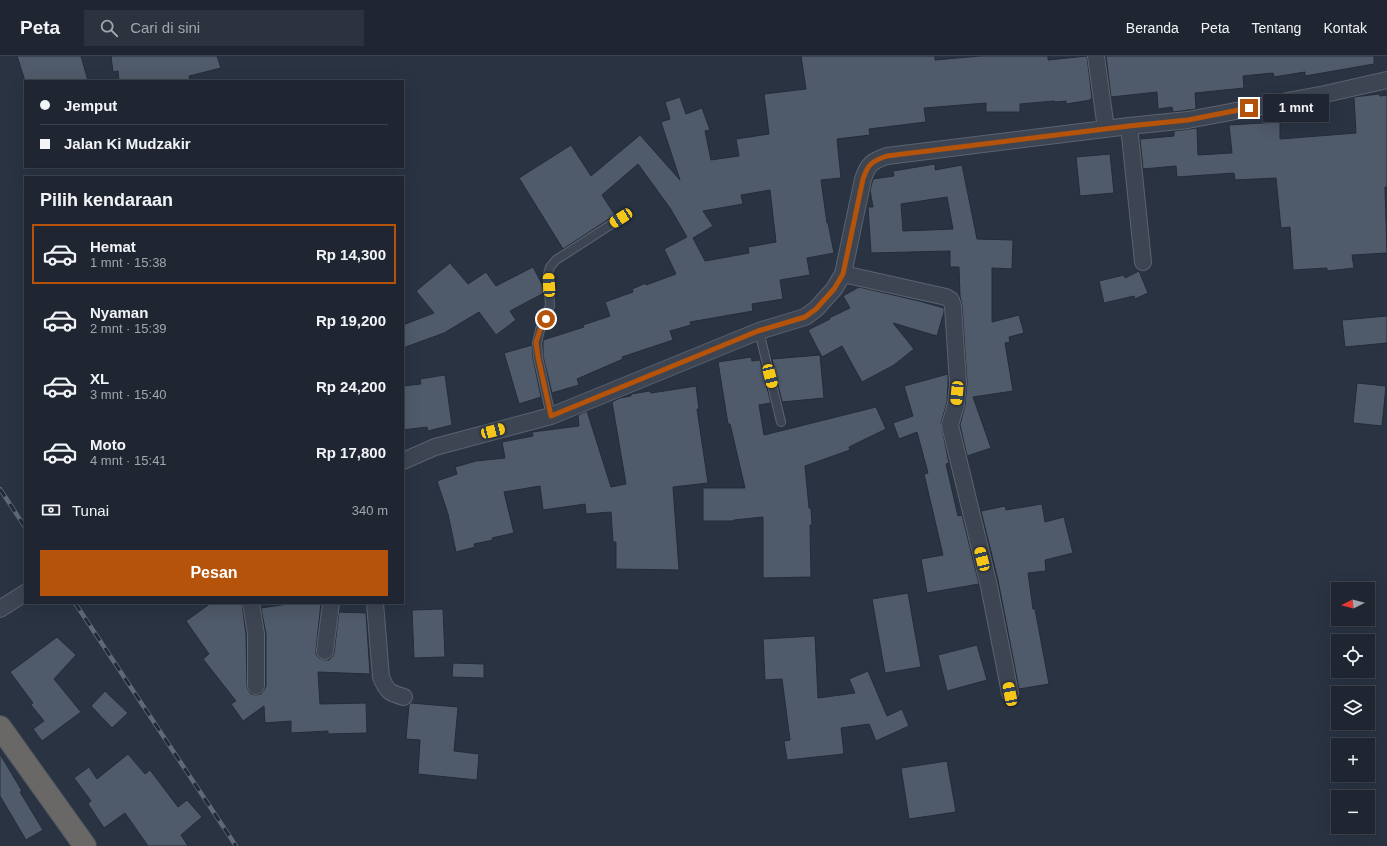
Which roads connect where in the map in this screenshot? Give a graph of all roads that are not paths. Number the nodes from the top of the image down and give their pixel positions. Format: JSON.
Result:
{"nodes":[{"id":1,"x":1096,"y":56,"type":"edge"},
{"id":2,"x":1387,"y":80,"type":"edge"},
{"id":3,"x":1129,"y":126,"type":"junction"},
{"id":4,"x":1106,"y":129,"type":"junction"},
{"id":5,"x":621,"y":218,"type":"dead end"},
{"id":6,"x":1143,"y":262,"type":"dead end"},
{"id":7,"x":843,"y":274,"type":"junction"},
{"id":8,"x":758,"y":331,"type":"junction"},
{"id":9,"x":551,"y":416,"type":"junction"},
{"id":10,"x":781,"y":422,"type":"dead end"},
{"id":11,"x":404,"y":461,"type":"edge"},
{"id":12,"x":24,"y":594,"type":"edge"},
{"id":13,"x":252,"y":604,"type":"edge"},
{"id":14,"x":331,"y":604,"type":"edge"},
{"id":15,"x":375,"y":604,"type":"edge"},
{"id":16,"x":0,"y":609,"type":"edge"},
{"id":17,"x":325,"y":651,"type":"dead end"},
{"id":18,"x":256,"y":686,"type":"dead end"},
{"id":19,"x":1010,"y":694,"type":"dead end"},
{"id":20,"x":404,"y":697,"type":"dead end"},
{"id":21,"x":0,"y":727,"type":"edge"},
{"id":22,"x":85,"y":846,"type":"edge"}],
"edges":[{"from":1,"to":4,"type":"street"},
{"from":2,"to":3,"type":"street"},
{"from":3,"to":4,"type":"street"},
{"from":3,"to":6,"type":"street"},
{"from":4,"to":7,"type":"street"},
{"from":5,"to":9,"type":"lane"},
{"from":7,"to":8,"type":"street"},
{"from":7,"to":19,"type":"street"},
{"from":8,"to":9,"type":"street"},
{"from":8,"to":10,"type":"lane"},
{"from":9,"to":11,"type":"street"},
{"from":12,"to":16,"type":"street"},
{"from":13,"to":18,"type":"street"},
{"from":14,"to":17,"type":"street"},
{"from":15,"to":20,"type":"street"},
{"from":21,"to":22,"type":"highway"}]}
